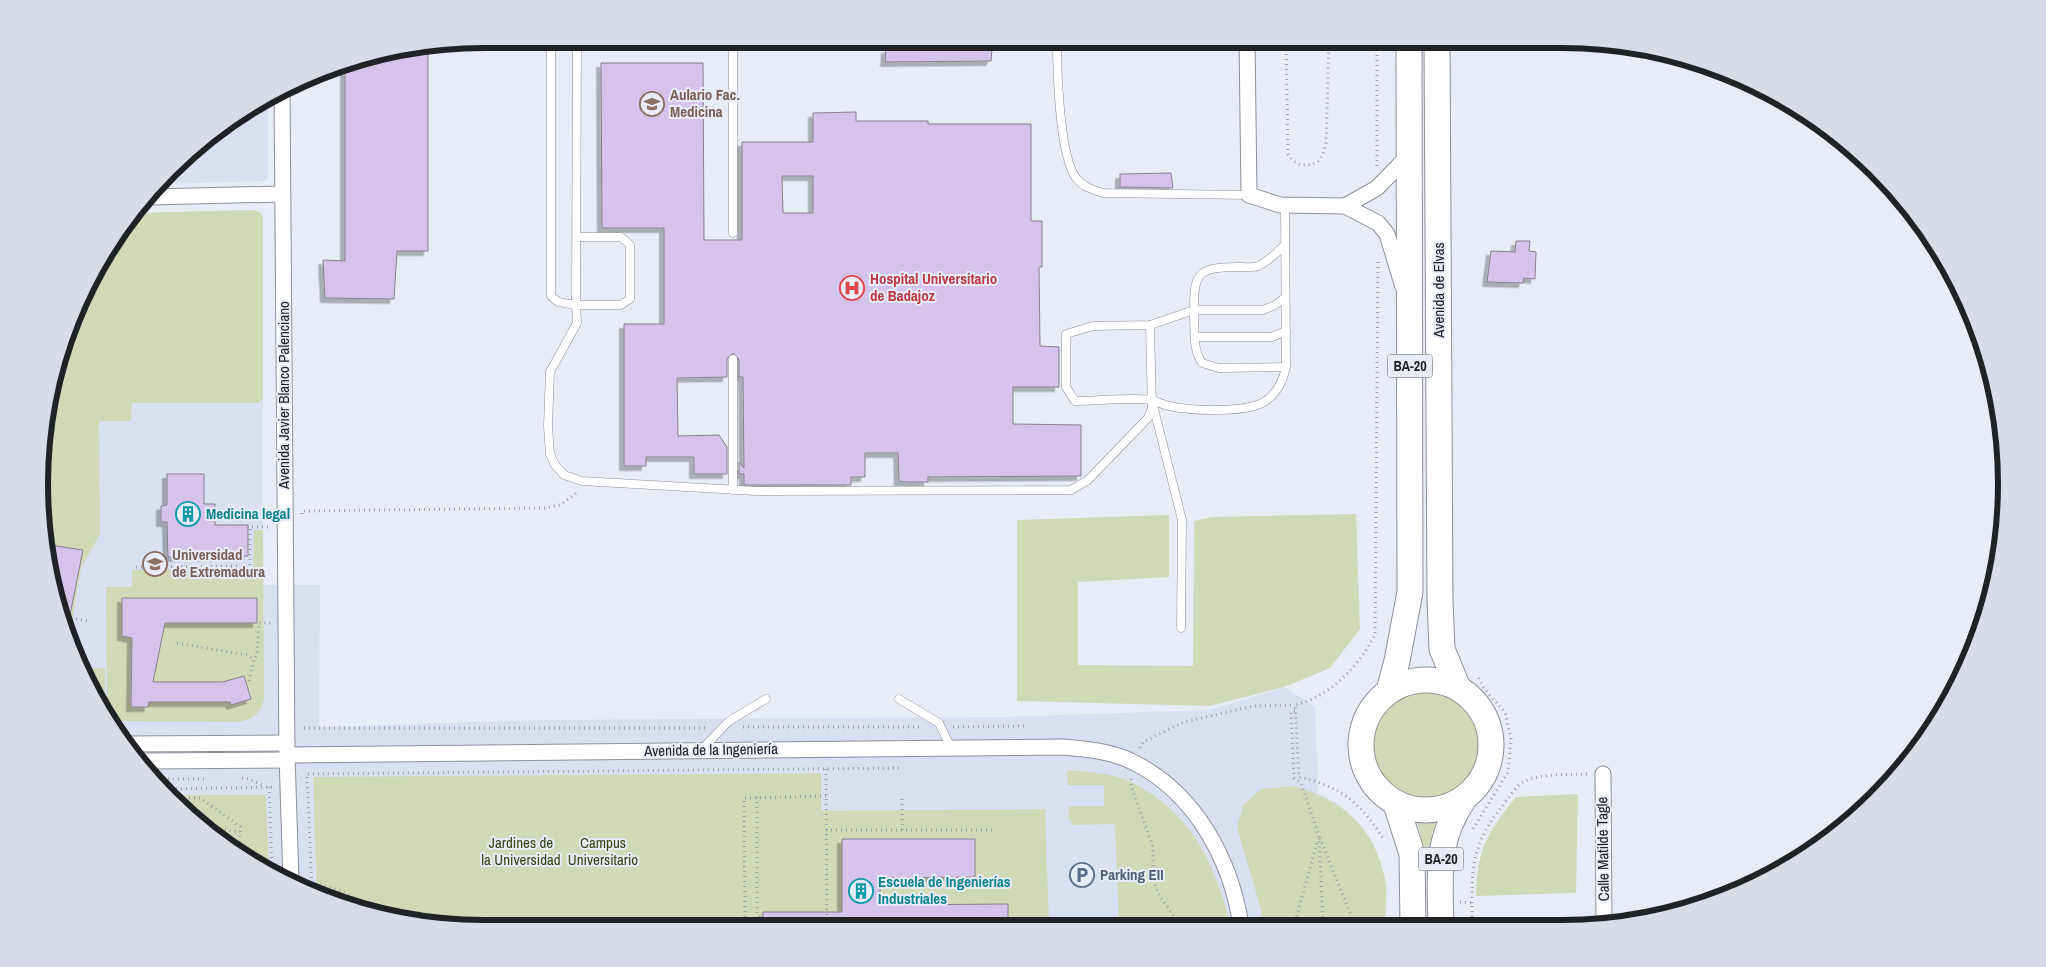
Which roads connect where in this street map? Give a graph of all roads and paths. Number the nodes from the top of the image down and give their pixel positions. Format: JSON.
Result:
{"nodes":[{"id":1,"x":552,"y":48,"type":"edge"},
{"id":2,"x":577,"y":48,"type":"edge"},
{"id":3,"x":733,"y":48,"type":"edge"},
{"id":4,"x":1057,"y":48,"type":"edge"},
{"id":5,"x":1247,"y":48,"type":"edge"},
{"id":6,"x":1286,"y":48,"type":"edge"},
{"id":7,"x":1329,"y":48,"type":"edge"},
{"id":8,"x":1377,"y":48,"type":"edge"},
{"id":9,"x":1409,"y":48,"type":"edge"},
{"id":10,"x":1437,"y":48,"type":"edge"},
{"id":11,"x":282,"y":97,"type":"edge"},
{"id":12,"x":1409,"y":155,"type":"junction"},
{"id":13,"x":1377,"y":188,"type":"junction"},
{"id":14,"x":282,"y":194,"type":"junction"},
{"id":15,"x":1249,"y":194,"type":"junction"},
{"id":16,"x":155,"y":197,"type":"edge"},
{"id":17,"x":1285,"y":205,"type":"junction"},
{"id":18,"x":1345,"y":206,"type":"junction"},
{"id":19,"x":1378,"y":223,"type":"junction"},
{"id":20,"x":733,"y":233,"type":"dead end"},
{"id":21,"x":577,"y":237,"type":"junction"},
{"id":22,"x":1285,"y":244,"type":"junction"},
{"id":23,"x":1285,"y":298,"type":"junction"},
{"id":24,"x":576,"y":306,"type":"junction"},
{"id":25,"x":1410,"y":308,"type":"junction"},
{"id":26,"x":1194,"y":310,"type":"junction"},
{"id":27,"x":1150,"y":325,"type":"junction"},
{"id":28,"x":1286,"y":331,"type":"junction"},
{"id":29,"x":1195,"y":337,"type":"junction"},
{"id":30,"x":733,"y":359,"type":"dead end"},
{"id":31,"x":1286,"y":367,"type":"junction"},
{"id":32,"x":1152,"y":400,"type":"junction"},
{"id":33,"x":733,"y":490,"type":"junction"},
{"id":34,"x":581,"y":492,"type":"dead end"},
{"id":35,"x":302,"y":521,"type":"dead end"},
{"id":36,"x":285,"y":527,"type":"junction"},
{"id":37,"x":136,"y":567,"type":"dead end"},
{"id":38,"x":71,"y":618,"type":"dead end"},
{"id":39,"x":88,"y":621,"type":"dead end"},
{"id":40,"x":286,"y":622,"type":"junction"},
{"id":41,"x":1181,"y":628,"type":"dead end"},
{"id":42,"x":177,"y":643,"type":"dead end"},
{"id":43,"x":254,"y":659,"type":"junction"},
{"id":44,"x":1474,"y":668,"type":"dead end"},
{"id":45,"x":249,"y":681,"type":"dead end"},
{"id":46,"x":1458,"y":688,"type":"junction"},
{"id":47,"x":1389,"y":691,"type":"junction"},
{"id":48,"x":766,"y":699,"type":"dead end"},
{"id":49,"x":899,"y":699,"type":"dead end"},
{"id":50,"x":1295,"y":704,"type":"junction"},
{"id":51,"x":1295,"y":711,"type":"junction"},
{"id":52,"x":304,"y":719,"type":"dead end"},
{"id":53,"x":1026,"y":726,"type":"dead end"},
{"id":54,"x":940,"y":727,"type":"junction"},
{"id":55,"x":723,"y":728,"type":"junction"},
{"id":56,"x":135,"y":744,"type":"edge"},
{"id":57,"x":950,"y":748,"type":"junction"},
{"id":58,"x":700,"y":750,"type":"junction"},
{"id":59,"x":287,"y":753,"type":"junction"},
{"id":60,"x":148,"y":761,"type":"edge"},
{"id":61,"x":1132,"y":762,"type":"junction"},
{"id":62,"x":902,"y":768,"type":"dead end"},
{"id":63,"x":826,"y":769,"type":"junction"},
{"id":64,"x":1603,"y":774,"type":"joint"},
{"id":65,"x":206,"y":778,"type":"dead end"},
{"id":66,"x":234,"y":778,"type":"dead end"},
{"id":67,"x":163,"y":779,"type":"edge"},
{"id":68,"x":269,"y":787,"type":"junction"},
{"id":69,"x":172,"y":789,"type":"edge"},
{"id":70,"x":902,"y":795,"type":"dead end"},
{"id":71,"x":826,"y":796,"type":"junction"},
{"id":72,"x":757,"y":797,"type":"junction"},
{"id":73,"x":182,"y":798,"type":"edge"},
{"id":74,"x":1464,"y":799,"type":"junction"},
{"id":75,"x":1396,"y":804,"type":"junction"},
{"id":76,"x":218,"y":829,"type":"edge"},
{"id":77,"x":826,"y":830,"type":"junction"},
{"id":78,"x":902,"y":830,"type":"junction"},
{"id":79,"x":993,"y":830,"type":"dead end"},
{"id":80,"x":1472,"y":830,"type":"dead end"},
{"id":81,"x":240,"y":832,"type":"junction"},
{"id":82,"x":1319,"y":836,"type":"junction"},
{"id":83,"x":1386,"y":843,"type":"dead end"},
{"id":84,"x":238,"y":844,"type":"edge"},
{"id":85,"x":272,"y":865,"type":"edge"},
{"id":86,"x":291,"y":875,"type":"edge"},
{"id":87,"x":311,"y":883,"type":"joint"},
{"id":88,"x":1460,"y":893,"type":"dead end"},
{"id":89,"x":355,"y":900,"type":"edge"},
{"id":90,"x":1472,"y":903,"type":"junction"},
{"id":91,"x":1604,"y":918,"type":"edge"},
{"id":92,"x":746,"y":920,"type":"edge"},
{"id":93,"x":758,"y":920,"type":"edge"},
{"id":94,"x":827,"y":920,"type":"edge"},
{"id":95,"x":1177,"y":920,"type":"edge"},
{"id":96,"x":1239,"y":920,"type":"edge"},
{"id":97,"x":1296,"y":920,"type":"edge"},
{"id":98,"x":1323,"y":920,"type":"edge"},
{"id":99,"x":1351,"y":920,"type":"edge"},
{"id":100,"x":1413,"y":920,"type":"edge"},
{"id":101,"x":1441,"y":920,"type":"edge"},
{"id":102,"x":1472,"y":920,"type":"edge"}],
"edges":[{"from":1,"to":24,"type":"lane"},
{"from":2,"to":21,"type":"lane"},
{"from":3,"to":20,"type":"lane"},
{"from":4,"to":15,"type":"lane"},
{"from":5,"to":15,"type":"street"},
{"from":6,"to":7,"type":"path"},
{"from":8,"to":13,"type":"path"},
{"from":9,"to":12,"type":"highway","name":"Avenida de Elvas","number":"BA-20"},
{"from":10,"to":46,"type":"highway","name":"Avenida de Elvas","number":"BA-20"},
{"from":11,"to":14,"type":"street","name":"Avenida Javier Blanco Palenciano"},
{"from":12,"to":13,"type":"street"},
{"from":12,"to":25,"type":"highway","name":"Avenida de Elvas","number":"BA-20"},
{"from":13,"to":18,"type":"street"},
{"from":14,"to":16,"type":"street"},
{"from":14,"to":36,"type":"street","name":"Avenida Javier Blanco Palenciano"},
{"from":15,"to":17,"type":"street"},
{"from":17,"to":18,"type":"street"},
{"from":17,"to":22,"type":"lane"},
{"from":18,"to":19,"type":"street"},
{"from":19,"to":25,"type":"street","name":"Avenida de Elvas"},
{"from":19,"to":50,"type":"path"},
{"from":21,"to":24,"type":"lane"},
{"from":21,"to":24,"type":"lane"},
{"from":22,"to":23,"type":"lane"},
{"from":22,"to":26,"type":"lane"},
{"from":23,"to":26,"type":"lane"},
{"from":23,"to":28,"type":"lane"},
{"from":24,"to":33,"type":"lane"},
{"from":25,"to":47,"type":"highway","name":"Avenida de Elvas","number":"BA-20"},
{"from":26,"to":27,"type":"lane"},
{"from":26,"to":29,"type":"lane"},
{"from":27,"to":32,"type":"lane"},
{"from":27,"to":32,"type":"lane"},
{"from":28,"to":29,"type":"lane"},
{"from":28,"to":31,"type":"lane"},
{"from":29,"to":31,"type":"lane"},
{"from":30,"to":33,"type":"lane"},
{"from":31,"to":32,"type":"lane"},
{"from":32,"to":33,"type":"lane"},
{"from":32,"to":41,"type":"lane"},
{"from":34,"to":35,"type":"path"},
{"from":36,"to":37,"type":"path"},
{"from":36,"to":40,"type":"street","name":"Avenida Javier Blanco Palenciano"},
{"from":38,"to":39,"type":"path"},
{"from":40,"to":43,"type":"path"},
{"from":40,"to":59,"type":"street","name":"Avenida Javier Blanco Palenciano"},
{"from":42,"to":43,"type":"path"},
{"from":43,"to":45,"type":"path"},
{"from":44,"to":80,"type":"path"},
{"from":46,"to":47,"type":"highway","number":"BA-20"},
{"from":46,"to":74,"type":"highway","number":"BA-20"},
{"from":47,"to":75,"type":"highway","number":"BA-20"},
{"from":48,"to":55,"type":"lane"},
{"from":49,"to":54,"type":"lane"},
{"from":50,"to":51,"type":"path"},
{"from":50,"to":61,"type":"path"},
{"from":51,"to":82,"type":"path"},
{"from":51,"to":83,"type":"path"},
{"from":52,"to":55,"type":"path"},
{"from":53,"to":54,"type":"path"},
{"from":54,"to":55,"type":"path"},
{"from":54,"to":57,"type":"lane"},
{"from":55,"to":58,"type":"lane"},
{"from":56,"to":59,"type":"street"},
{"from":57,"to":58,"type":"street","name":"Avenida de la Ingeniería"},
{"from":57,"to":61,"type":"street","name":"Avenida de la Ingeniería"},
{"from":58,"to":59,"type":"street","name":"Avenida de la Ingeniería"},
{"from":59,"to":60,"type":"street"},
{"from":59,"to":86,"type":"street","name":"Avenida Javier Blanco Palenciano"},
{"from":61,"to":95,"type":"path"},
{"from":61,"to":96,"type":"street","name":"Avenida de la Ingeniería"},
{"from":62,"to":63,"type":"path"},
{"from":63,"to":71,"type":"path"},
{"from":63,"to":87,"type":"path"},
{"from":64,"to":90,"type":"path"},
{"from":64,"to":91,"type":"street","name":"Calle Matilde Tagle"},
{"from":65,"to":67,"type":"path"},
{"from":66,"to":68,"type":"path"},
{"from":68,"to":69,"type":"path"},
{"from":68,"to":85,"type":"path"},
{"from":70,"to":78,"type":"path"},
{"from":71,"to":72,"type":"path"},
{"from":71,"to":77,"type":"path"},
{"from":72,"to":92,"type":"path"},
{"from":72,"to":93,"type":"path"},
{"from":73,"to":81,"type":"path"},
{"from":74,"to":75,"type":"highway","number":"BA-20"},
{"from":74,"to":101,"type":"highway","number":"BA-20"},
{"from":75,"to":100,"type":"highway","number":"BA-20"},
{"from":76,"to":81,"type":"path"},
{"from":77,"to":78,"type":"path"},
{"from":77,"to":94,"type":"path"},
{"from":78,"to":79,"type":"path"},
{"from":81,"to":84,"type":"path"},
{"from":82,"to":97,"type":"path"},
{"from":82,"to":98,"type":"path"},
{"from":82,"to":99,"type":"path"},
{"from":87,"to":89,"type":"path"},
{"from":88,"to":90,"type":"path"},
{"from":90,"to":102,"type":"path"}]}
